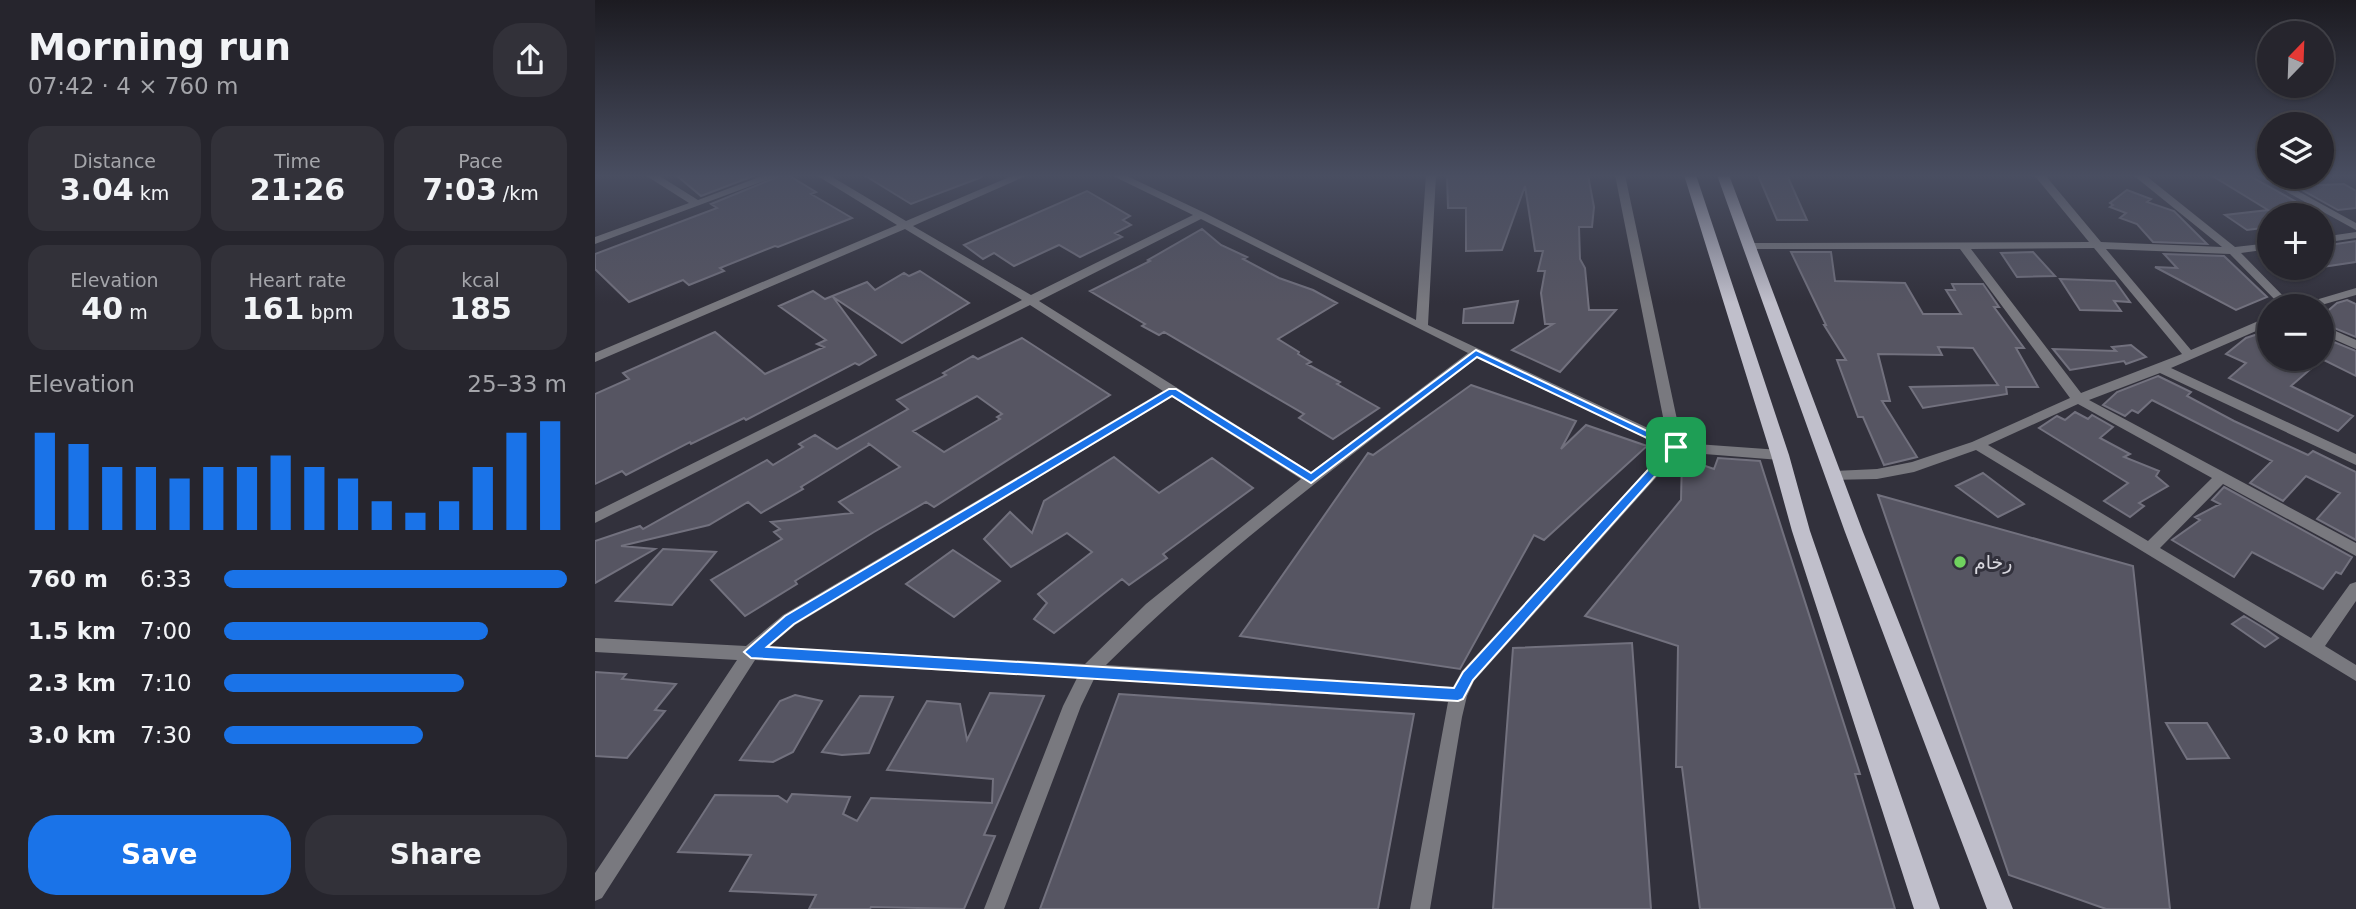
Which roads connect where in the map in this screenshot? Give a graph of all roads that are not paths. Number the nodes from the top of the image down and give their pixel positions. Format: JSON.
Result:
{"nodes":[{"id":1,"x":661,"y":217,"type":"edge"},
{"id":2,"x":888,"y":217,"type":"edge"},
{"id":3,"x":921,"y":217,"type":"edge"},
{"id":4,"x":1196,"y":217,"type":"edge"},
{"id":5,"x":1206,"y":217,"type":"edge"},
{"id":6,"x":1428,"y":217,"type":"edge"},
{"id":7,"x":1629,"y":217,"type":"edge"},
{"id":8,"x":1704,"y":217,"type":"edge"},
{"id":9,"x":1739,"y":217,"type":"edge"},
{"id":10,"x":2075,"y":217,"type":"edge"},
{"id":11,"x":2191,"y":217,"type":"edge"},
{"id":12,"x":2338,"y":217,"type":"edge"},
{"id":13,"x":902,"y":226,"type":"junction"},
{"id":14,"x":2356,"y":227,"type":"edge"},
{"id":15,"x":2356,"y":234,"type":"edge"},
{"id":16,"x":2334,"y":238,"type":"edge"},
{"id":17,"x":595,"y":241,"type":"edge"},
{"id":18,"x":1963,"y":245,"type":"junction"},
{"id":19,"x":2098,"y":245,"type":"junction"},
{"id":20,"x":1749,"y":246,"type":"junction"},
{"id":21,"x":2257,"y":248,"type":"edge"},
{"id":22,"x":2233,"y":251,"type":"junction"},
{"id":23,"x":2356,"y":292,"type":"edge"},
{"id":24,"x":2275,"y":294,"type":"edge"},
{"id":25,"x":2334,"y":298,"type":"edge"},
{"id":26,"x":1032,"y":301,"type":"junction"},
{"id":27,"x":2257,"y":326,"type":"edge"},
{"id":28,"x":1422,"y":327,"type":"junction"},
{"id":29,"x":2334,"y":335,"type":"edge"},
{"id":30,"x":2356,"y":345,"type":"edge"},
{"id":31,"x":1476,"y":353,"type":"junction"},
{"id":32,"x":2190,"y":356,"type":"junction"},
{"id":33,"x":595,"y":358,"type":"edge"},
{"id":34,"x":2160,"y":368,"type":"junction"},
{"id":35,"x":1173,"y":391,"type":"junction"},
{"id":36,"x":2078,"y":399,"type":"junction"},
{"id":37,"x":1977,"y":445,"type":"junction"},
{"id":38,"x":1676,"y":447,"type":"junction"},
{"id":39,"x":1780,"y":455,"type":"junction"},
{"id":40,"x":2356,"y":460,"type":"edge"},
{"id":41,"x":1834,"y":476,"type":"junction"},
{"id":42,"x":2222,"y":476,"type":"junction"},
{"id":43,"x":1311,"y":479,"type":"junction"},
{"id":44,"x":595,"y":518,"type":"edge"},
{"id":45,"x":2151,"y":547,"type":"junction"},
{"id":46,"x":2356,"y":550,"type":"edge"},
{"id":47,"x":2356,"y":588,"type":"edge"},
{"id":48,"x":595,"y":645,"type":"edge"},
{"id":49,"x":2313,"y":648,"type":"junction"},
{"id":50,"x":751,"y":652,"type":"junction"},
{"id":51,"x":1089,"y":671,"type":"junction"},
{"id":52,"x":2356,"y":674,"type":"edge"},
{"id":53,"x":1458,"y":695,"type":"junction"},
{"id":54,"x":595,"y":891,"type":"edge"},
{"id":55,"x":994,"y":909,"type":"edge"},
{"id":56,"x":1420,"y":909,"type":"edge"},
{"id":57,"x":1927,"y":909,"type":"edge"},
{"id":58,"x":2000,"y":909,"type":"edge"}],
"edges":[{"from":1,"to":17,"type":"street"},
{"from":2,"to":13,"type":"street"},
{"from":3,"to":13,"type":"street"},
{"from":4,"to":26,"type":"street"},
{"from":5,"to":28,"type":"street"},
{"from":6,"to":28,"type":"street"},
{"from":7,"to":38,"type":"street"},
{"from":8,"to":39,"type":"main road"},
{"from":9,"to":20,"type":"main road"},
{"from":10,"to":19,"type":"street"},
{"from":11,"to":22,"type":"street"},
{"from":12,"to":14,"type":"street"},
{"from":13,"to":26,"type":"street"},
{"from":13,"to":33,"type":"street"},
{"from":15,"to":16,"type":"street"},
{"from":18,"to":19,"type":"street"},
{"from":18,"to":20,"type":"street"},
{"from":18,"to":36,"type":"street"},
{"from":19,"to":22,"type":"street"},
{"from":19,"to":32,"type":"street"},
{"from":20,"to":41,"type":"main road"},
{"from":21,"to":22,"type":"street"},
{"from":22,"to":24,"type":"street"},
{"from":23,"to":25,"type":"street"},
{"from":26,"to":35,"type":"street"},
{"from":26,"to":44,"type":"street"},
{"from":27,"to":32,"type":"street"},
{"from":28,"to":31,"type":"street"},
{"from":29,"to":30,"type":"street"},
{"from":31,"to":38,"type":"street"},
{"from":31,"to":43,"type":"street"},
{"from":32,"to":34,"type":"street"},
{"from":34,"to":36,"type":"street"},
{"from":34,"to":40,"type":"street"},
{"from":35,"to":43,"type":"street"},
{"from":35,"to":50,"type":"street"},
{"from":36,"to":37,"type":"street"},
{"from":36,"to":42,"type":"street"},
{"from":37,"to":41,"type":"street"},
{"from":37,"to":45,"type":"street"},
{"from":38,"to":39,"type":"street"},
{"from":38,"to":53,"type":"street"},
{"from":39,"to":57,"type":"main road"},
{"from":41,"to":58,"type":"main road"},
{"from":42,"to":45,"type":"street"},
{"from":42,"to":46,"type":"street"},
{"from":43,"to":51,"type":"street"},
{"from":45,"to":49,"type":"street"},
{"from":47,"to":49,"type":"street"},
{"from":48,"to":50,"type":"street"},
{"from":49,"to":52,"type":"street"},
{"from":50,"to":51,"type":"street"},
{"from":50,"to":54,"type":"street"},
{"from":51,"to":53,"type":"street"},
{"from":51,"to":55,"type":"street"},
{"from":53,"to":56,"type":"street"}]}
